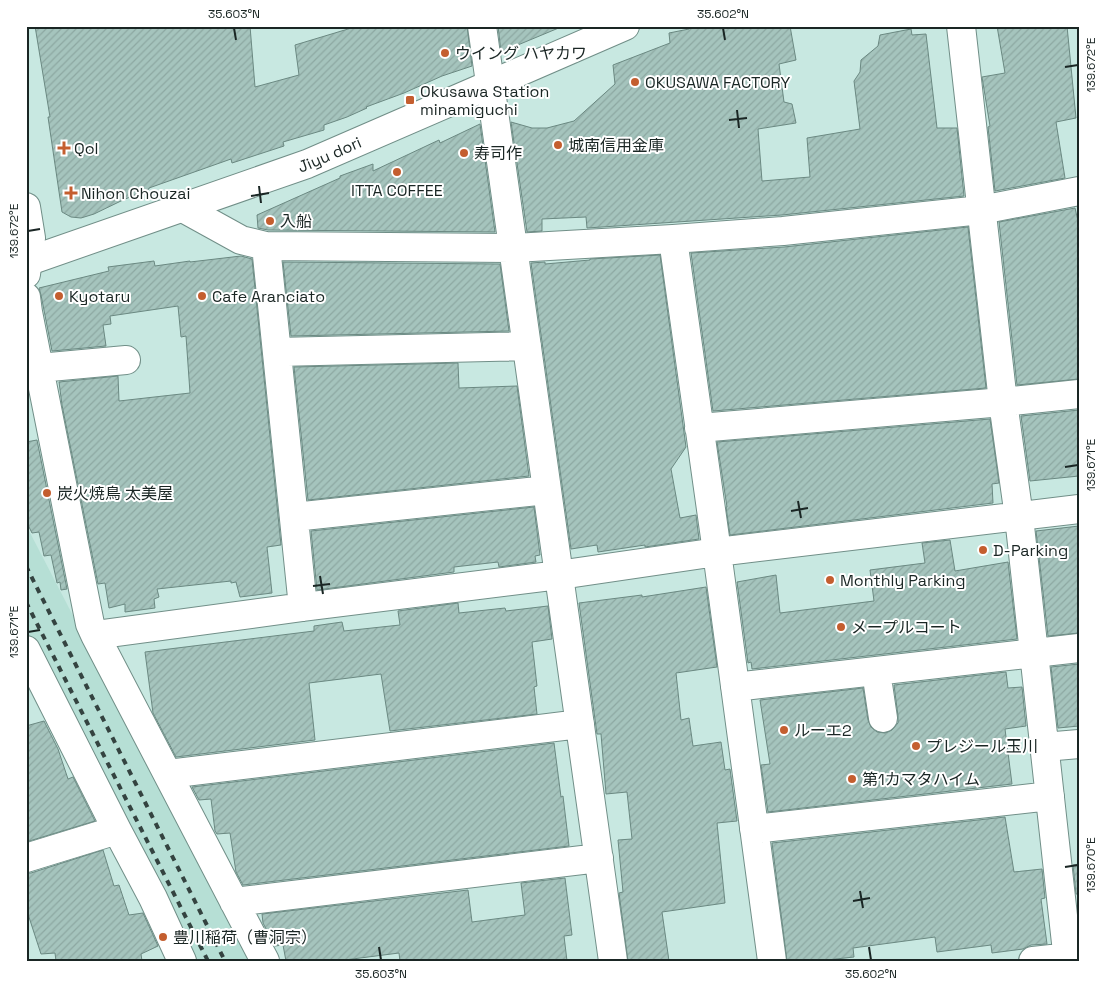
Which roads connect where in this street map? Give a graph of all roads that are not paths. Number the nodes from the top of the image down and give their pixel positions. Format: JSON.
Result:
{"nodes":[{"id":1,"x":482,"y":26,"type":"edge"},
{"id":2,"x":625,"y":26,"type":"edge"},
{"id":3,"x":961,"y":26,"type":"edge"},
{"id":4,"x":594,"y":33,"type":"edge"},
{"id":5,"x":490,"y":84,"type":"junction"},
{"id":6,"x":1079,"y":191,"type":"edge"},
{"id":7,"x":26,"y":207,"type":"edge"},
{"id":8,"x":183,"y":208,"type":"junction"},
{"id":9,"x":981,"y":210,"type":"junction"},
{"id":10,"x":673,"y":239,"type":"junction"},
{"id":11,"x":266,"y":246,"type":"junction"},
{"id":12,"x":514,"y":248,"type":"junction"},
{"id":13,"x":27,"y":266,"type":"edge"},
{"id":14,"x":26,"y":296,"type":"edge"},
{"id":15,"x":527,"y":346,"type":"junction"},
{"id":16,"x":277,"y":352,"type":"junction"},
{"id":17,"x":126,"y":360,"type":"dead end"},
{"id":18,"x":39,"y":368,"type":"junction"},
{"id":19,"x":1079,"y":394,"type":"edge"},
{"id":20,"x":1003,"y":402,"type":"junction"},
{"id":21,"x":699,"y":428,"type":"junction"},
{"id":22,"x":548,"y":490,"type":"junction"},
{"id":23,"x":1079,"y":510,"type":"edge"},
{"id":24,"x":294,"y":517,"type":"junction"},
{"id":25,"x":1018,"y":517,"type":"junction"},
{"id":26,"x":717,"y":552,"type":"junction"},
{"id":27,"x":559,"y":575,"type":"junction"},
{"id":28,"x":303,"y":607,"type":"junction"},
{"id":29,"x":95,"y":635,"type":"junction"},
{"id":30,"x":1079,"y":648,"type":"edge"},
{"id":31,"x":26,"y":650,"type":"edge"},
{"id":32,"x":1034,"y":653,"type":"junction"},
{"id":33,"x":876,"y":671,"type":"junction"},
{"id":34,"x":735,"y":687,"type":"junction"},
{"id":35,"x":883,"y":718,"type":"dead end"},
{"id":36,"x":580,"y":724,"type":"junction"},
{"id":37,"x":1079,"y":744,"type":"edge"},
{"id":38,"x":1044,"y":747,"type":"junction"},
{"id":39,"x":168,"y":774,"type":"junction"},
{"id":40,"x":1050,"y":796,"type":"junction"},
{"id":41,"x":754,"y":829,"type":"junction"},
{"id":42,"x":117,"y":830,"type":"junction"},
{"id":43,"x":26,"y":858,"type":"edge"},
{"id":44,"x":599,"y":858,"type":"junction"},
{"id":45,"x":153,"y":898,"type":"junction"},
{"id":46,"x":234,"y":902,"type":"junction"},
{"id":47,"x":1071,"y":958,"type":"edge"},
{"id":48,"x":159,"y":961,"type":"edge"},
{"id":49,"x":182,"y":961,"type":"edge"},
{"id":50,"x":265,"y":961,"type":"edge"},
{"id":51,"x":613,"y":961,"type":"edge"},
{"id":52,"x":772,"y":961,"type":"edge"},
{"id":53,"x":1034,"y":961,"type":"edge"}],
"edges":[{"from":1,"to":5,"type":"street"},
{"from":2,"to":4,"type":"street","name":"Jiyu dori"},
{"from":3,"to":9,"type":"street"},
{"from":4,"to":5,"type":"street","name":"Jiyu dori"},
{"from":5,"to":8,"type":"street","name":"Jiyu dori"},
{"from":5,"to":12,"type":"street"},
{"from":6,"to":9,"type":"street"},
{"from":7,"to":13,"type":"street"},
{"from":8,"to":11,"type":"street"},
{"from":8,"to":13,"type":"street","name":"Jiyu dori"},
{"from":9,"to":10,"type":"street"},
{"from":9,"to":20,"type":"street"},
{"from":10,"to":12,"type":"street"},
{"from":10,"to":21,"type":"street"},
{"from":11,"to":12,"type":"street"},
{"from":11,"to":16,"type":"street"},
{"from":12,"to":15,"type":"street"},
{"from":14,"to":18,"type":"street"},
{"from":15,"to":16,"type":"street"},
{"from":15,"to":22,"type":"street"},
{"from":16,"to":24,"type":"street"},
{"from":17,"to":18,"type":"street"},
{"from":18,"to":29,"type":"street"},
{"from":19,"to":20,"type":"street"},
{"from":20,"to":21,"type":"street"},
{"from":20,"to":25,"type":"street"},
{"from":21,"to":26,"type":"street"},
{"from":22,"to":24,"type":"street"},
{"from":22,"to":27,"type":"street"},
{"from":23,"to":25,"type":"street"},
{"from":24,"to":28,"type":"street"},
{"from":25,"to":26,"type":"street"},
{"from":25,"to":32,"type":"street"},
{"from":26,"to":27,"type":"street"},
{"from":26,"to":34,"type":"street"},
{"from":27,"to":28,"type":"street"},
{"from":27,"to":36,"type":"street"},
{"from":28,"to":29,"type":"street"},
{"from":29,"to":39,"type":"street"},
{"from":30,"to":32,"type":"street"},
{"from":31,"to":42,"type":"street"},
{"from":32,"to":33,"type":"street"},
{"from":32,"to":38,"type":"street"},
{"from":33,"to":34,"type":"street"},
{"from":33,"to":35,"type":"street"},
{"from":34,"to":41,"type":"street"},
{"from":36,"to":39,"type":"street"},
{"from":36,"to":44,"type":"street"},
{"from":37,"to":38,"type":"street"},
{"from":38,"to":40,"type":"street"},
{"from":39,"to":46,"type":"street"},
{"from":40,"to":41,"type":"street"},
{"from":40,"to":47,"type":"street"},
{"from":41,"to":52,"type":"street"},
{"from":42,"to":43,"type":"street"},
{"from":42,"to":45,"type":"street"},
{"from":44,"to":46,"type":"street"},
{"from":44,"to":51,"type":"street"},
{"from":45,"to":48,"type":"street"},
{"from":45,"to":49,"type":"street"},
{"from":46,"to":50,"type":"street"},
{"from":47,"to":53,"type":"street"}]}
